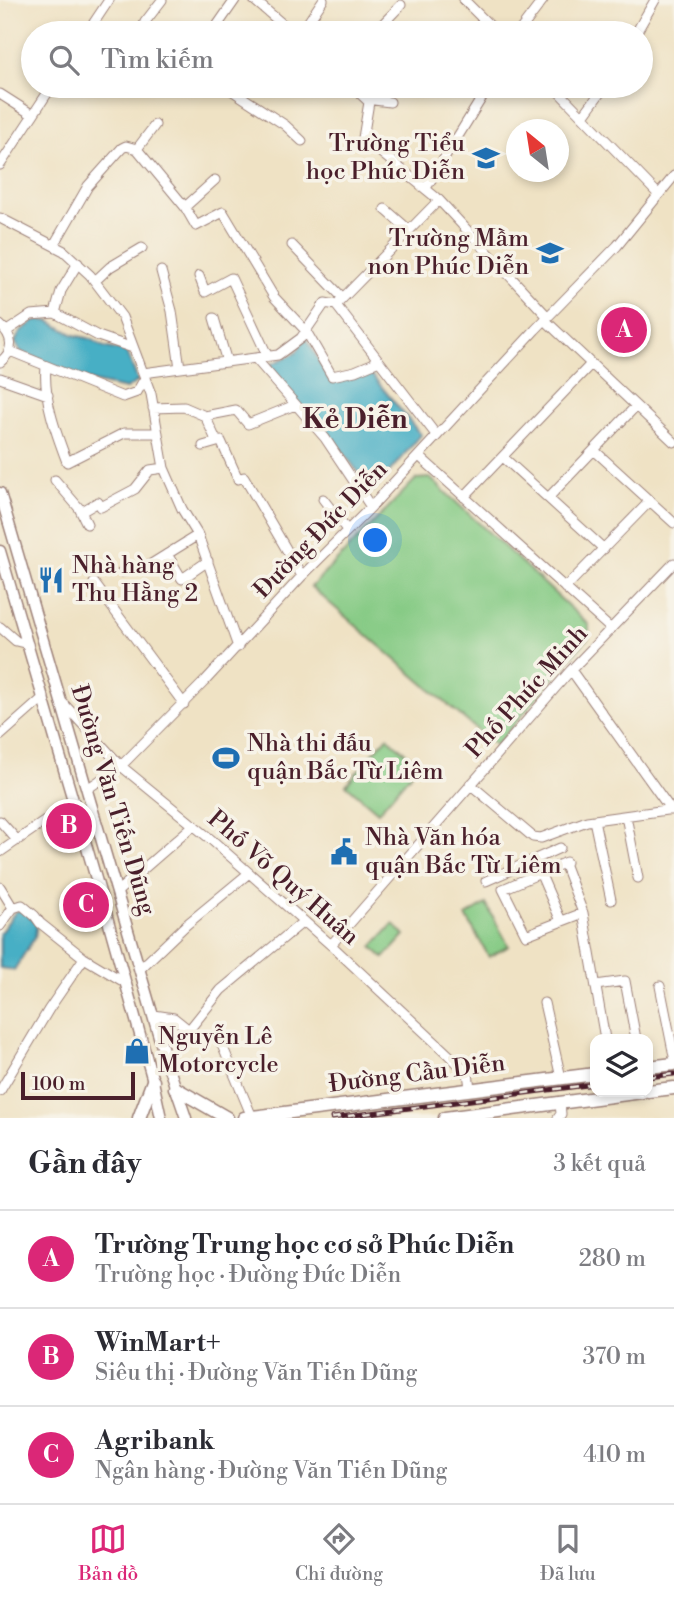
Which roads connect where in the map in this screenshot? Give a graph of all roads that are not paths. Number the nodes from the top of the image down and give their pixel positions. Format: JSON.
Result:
{"nodes":[{"id":1,"x":109,"y":0,"type":"edge"},
{"id":2,"x":162,"y":0,"type":"edge"},
{"id":3,"x":235,"y":0,"type":"edge"},
{"id":4,"x":254,"y":0,"type":"edge"},
{"id":5,"x":323,"y":0,"type":"edge"},
{"id":6,"x":464,"y":0,"type":"edge"},
{"id":7,"x":543,"y":0,"type":"edge"},
{"id":8,"x":655,"y":0,"type":"edge"},
{"id":9,"x":266,"y":4,"type":"edge"},
{"id":10,"x":401,"y":5,"type":"dead end"},
{"id":11,"x":95,"y":21,"type":"edge"},
{"id":12,"x":146,"y":21,"type":"edge"},
{"id":13,"x":220,"y":21,"type":"edge"},
{"id":14,"x":282,"y":21,"type":"edge"},
{"id":15,"x":308,"y":21,"type":"edge"},
{"id":16,"x":386,"y":21,"type":"edge"},
{"id":17,"x":485,"y":21,"type":"edge"},
{"id":18,"x":527,"y":21,"type":"edge"},
{"id":19,"x":643,"y":21,"type":"edge"},
{"id":20,"x":0,"y":94,"type":"edge"},
{"id":21,"x":44,"y":98,"type":"edge"},
{"id":22,"x":243,"y":98,"type":"edge"},
{"id":23,"x":482,"y":98,"type":"edge"},
{"id":24,"x":565,"y":98,"type":"edge"},
{"id":25,"x":596,"y":98,"type":"edge"},
{"id":26,"x":366,"y":99,"type":"joint"},
{"id":27,"x":390,"y":102,"type":"dead end"},
{"id":28,"x":33,"y":115,"type":"junction"},
{"id":29,"x":583,"y":117,"type":"junction"},
{"id":30,"x":155,"y":125,"type":"dead end"},
{"id":31,"x":302,"y":141,"type":"dead end"},
{"id":32,"x":137,"y":149,"type":"junction"},
{"id":33,"x":0,"y":165,"type":"edge"},
{"id":34,"x":674,"y":176,"type":"edge"},
{"id":35,"x":215,"y":180,"type":"dead end"},
{"id":36,"x":426,"y":188,"type":"junction"},
{"id":37,"x":658,"y":194,"type":"junction"},
{"id":38,"x":439,"y":200,"type":"junction"},
{"id":39,"x":185,"y":207,"type":"junction"},
{"id":40,"x":385,"y":209,"type":"dead end"},
{"id":41,"x":0,"y":218,"type":"edge"},
{"id":42,"x":409,"y":230,"type":"junction"},
{"id":43,"x":54,"y":245,"type":"junction"},
{"id":44,"x":292,"y":245,"type":"dead end"},
{"id":45,"x":142,"y":248,"type":"dead end"},
{"id":46,"x":78,"y":264,"type":"junction"},
{"id":47,"x":161,"y":271,"type":"dead end"},
{"id":48,"x":199,"y":276,"type":"dead end"},
{"id":49,"x":95,"y":281,"type":"junction"},
{"id":50,"x":340,"y":302,"type":"junction"},
{"id":51,"x":55,"y":313,"type":"junction"},
{"id":52,"x":214,"y":318,"type":"dead end"},
{"id":53,"x":546,"y":319,"type":"junction"},
{"id":54,"x":4,"y":328,"type":"edge"},
{"id":55,"x":306,"y":331,"type":"junction"},
{"id":56,"x":133,"y":348,"type":"junction"},
{"id":57,"x":10,"y":351,"type":"junction"},
{"id":58,"x":268,"y":357,"type":"junction"},
{"id":59,"x":255,"y":358,"type":"junction"},
{"id":60,"x":379,"y":361,"type":"junction"},
{"id":61,"x":0,"y":362,"type":"edge"},
{"id":62,"x":227,"y":362,"type":"junction"},
{"id":63,"x":591,"y":364,"type":"junction"},
{"id":64,"x":46,"y":367,"type":"junction"},
{"id":65,"x":180,"y":368,"type":"junction"},
{"id":66,"x":144,"y":376,"type":"junction"},
{"id":67,"x":0,"y":378,"type":"edge"},
{"id":68,"x":48,"y":395,"type":"junction"},
{"id":69,"x":295,"y":405,"type":"junction"},
{"id":70,"x":635,"y":407,"type":"junction"},
{"id":71,"x":153,"y":408,"type":"junction"},
{"id":72,"x":205,"y":416,"type":"junction"},
{"id":73,"x":158,"y":433,"type":"junction"},
{"id":74,"x":437,"y":436,"type":"junction"},
{"id":75,"x":672,"y":436,"type":"edge"},
{"id":76,"x":217,"y":442,"type":"junction"},
{"id":77,"x":203,"y":446,"type":"dead end"},
{"id":78,"x":595,"y":451,"type":"junction"},
{"id":79,"x":419,"y":456,"type":"junction"},
{"id":80,"x":503,"y":457,"type":"junction"},
{"id":81,"x":164,"y":468,"type":"junction"},
{"id":82,"x":55,"y":480,"type":"dead end"},
{"id":83,"x":0,"y":493,"type":"edge"},
{"id":84,"x":464,"y":497,"type":"junction"},
{"id":85,"x":548,"y":498,"type":"junction"},
{"id":86,"x":323,"y":499,"type":"dead end"},
{"id":87,"x":650,"y":500,"type":"junction"},
{"id":88,"x":371,"y":507,"type":"junction"},
{"id":89,"x":81,"y":512,"type":"junction"},
{"id":90,"x":674,"y":523,"type":"edge"},
{"id":91,"x":87,"y":524,"type":"dead end"},
{"id":92,"x":346,"y":530,"type":"junction"},
{"id":93,"x":198,"y":535,"type":"junction"},
{"id":94,"x":604,"y":549,"type":"junction"},
{"id":95,"x":0,"y":551,"type":"edge"},
{"id":96,"x":167,"y":554,"type":"junction"},
{"id":97,"x":208,"y":561,"type":"junction"},
{"id":98,"x":674,"y":563,"type":"edge"},
{"id":99,"x":122,"y":572,"type":"dead end"},
{"id":100,"x":302,"y":576,"type":"junction"},
{"id":101,"x":94,"y":583,"type":"dead end"},
{"id":102,"x":565,"y":588,"type":"junction"},
{"id":103,"x":0,"y":627,"type":"edge"},
{"id":104,"x":611,"y":629,"type":"junction"},
{"id":105,"x":28,"y":644,"type":"junction"},
{"id":106,"x":238,"y":647,"type":"junction"},
{"id":107,"x":571,"y":670,"type":"junction"},
{"id":108,"x":44,"y":697,"type":"junction"},
{"id":109,"x":61,"y":701,"type":"junction"},
{"id":110,"x":184,"y":704,"type":"junction"},
{"id":111,"x":0,"y":736,"type":"edge"},
{"id":112,"x":121,"y":766,"type":"junction"},
{"id":113,"x":470,"y":784,"type":"junction"},
{"id":114,"x":87,"y":789,"type":"junction"},
{"id":115,"x":74,"y":802,"type":"junction"},
{"id":116,"x":673,"y":809,"type":"edge"},
{"id":117,"x":626,"y":816,"type":"junction"},
{"id":118,"x":594,"y":820,"type":"junction"},
{"id":119,"x":0,"y":821,"type":"edge"},
{"id":120,"x":194,"y":825,"type":"junction"},
{"id":121,"x":17,"y":840,"type":"junction"},
{"id":122,"x":560,"y":848,"type":"dead end"},
{"id":123,"x":0,"y":852,"type":"edge"},
{"id":124,"x":534,"y":859,"type":"junction"},
{"id":125,"x":540,"y":872,"type":"junction"},
{"id":126,"x":249,"y":873,"type":"junction"},
{"id":127,"x":638,"y":877,"type":"dead end"},
{"id":128,"x":486,"y":881,"type":"dead end"},
{"id":129,"x":0,"y":887,"type":"edge"},
{"id":130,"x":118,"y":891,"type":"junction"},
{"id":131,"x":611,"y":900,"type":"dead end"},
{"id":132,"x":13,"y":908,"type":"junction"},
{"id":133,"x":583,"y":913,"type":"junction"},
{"id":134,"x":304,"y":921,"type":"junction"},
{"id":135,"x":561,"y":921,"type":"junction"},
{"id":136,"x":0,"y":926,"type":"edge"},
{"id":137,"x":331,"y":945,"type":"junction"},
{"id":138,"x":83,"y":958,"type":"junction"},
{"id":139,"x":141,"y":968,"type":"junction"},
{"id":140,"x":126,"y":983,"type":"junction"},
{"id":141,"x":596,"y":985,"type":"junction"},
{"id":142,"x":660,"y":986,"type":"dead end"},
{"id":143,"x":544,"y":1003,"type":"dead end"},
{"id":144,"x":154,"y":1015,"type":"junction"},
{"id":145,"x":605,"y":1034,"type":"edge"},
{"id":146,"x":635,"y":1034,"type":"edge"},
{"id":147,"x":222,"y":1045,"type":"dead end"},
{"id":148,"x":674,"y":1056,"type":"edge"},
{"id":149,"x":674,"y":1064,"type":"edge"},
{"id":150,"x":653,"y":1067,"type":"edge"},
{"id":151,"x":590,"y":1075,"type":"edge"},
{"id":152,"x":561,"y":1078,"type":"junction"},
{"id":153,"x":153,"y":1081,"type":"junction"},
{"id":154,"x":175,"y":1088,"type":"junction"},
{"id":155,"x":470,"y":1088,"type":"junction"},
{"id":156,"x":674,"y":1088,"type":"edge"},
{"id":157,"x":653,"y":1090,"type":"edge"},
{"id":158,"x":0,"y":1091,"type":"edge"},
{"id":159,"x":604,"y":1097,"type":"edge"},
{"id":160,"x":560,"y":1103,"type":"junction"},
{"id":161,"x":139,"y":1118,"type":"edge"},
{"id":162,"x":161,"y":1118,"type":"edge"},
{"id":163,"x":186,"y":1118,"type":"edge"},
{"id":164,"x":227,"y":1118,"type":"edge"},
{"id":165,"x":248,"y":1118,"type":"edge"},
{"id":166,"x":445,"y":1118,"type":"edge"},
{"id":167,"x":558,"y":1118,"type":"edge"}],
"edges":[{"from":1,"to":11,"type":"street"},
{"from":2,"to":12,"type":"street"},
{"from":3,"to":13,"type":"street"},
{"from":4,"to":9,"type":"street"},
{"from":5,"to":15,"type":"street"},
{"from":6,"to":17,"type":"street"},
{"from":7,"to":18,"type":"street"},
{"from":8,"to":19,"type":"street"},
{"from":9,"to":14,"type":"street"},
{"from":10,"to":16,"type":"street"},
{"from":20,"to":28,"type":"street"},
{"from":21,"to":28,"type":"street"},
{"from":22,"to":31,"type":"street"},
{"from":23,"to":36,"type":"street"},
{"from":24,"to":29,"type":"street"},
{"from":25,"to":29,"type":"street"},
{"from":26,"to":27,"type":"street"},
{"from":26,"to":36,"type":"street"},
{"from":28,"to":33,"type":"street"},
{"from":29,"to":37,"type":"street"},
{"from":30,"to":32,"type":"street"},
{"from":32,"to":39,"type":"street"},
{"from":32,"to":43,"type":"street"},
{"from":34,"to":37,"type":"street","name":"Đường Đức Diễn"},
{"from":35,"to":39,"type":"street"},
{"from":36,"to":38,"type":"street"},
{"from":37,"to":53,"type":"street","name":"Đường Đức Diễn"},
{"from":38,"to":42,"type":"street"},
{"from":38,"to":53,"type":"street"},
{"from":39,"to":55,"type":"street"},
{"from":40,"to":42,"type":"street"},
{"from":41,"to":43,"type":"street"},
{"from":42,"to":50,"type":"street"},
{"from":43,"to":46,"type":"street"},
{"from":44,"to":50,"type":"street"},
{"from":45,"to":49,"type":"street"},
{"from":46,"to":49,"type":"street"},
{"from":46,"to":51,"type":"street"},
{"from":47,"to":65,"type":"street"},
{"from":48,"to":58,"type":"street"},
{"from":49,"to":56,"type":"street"},
{"from":50,"to":55,"type":"street"},
{"from":50,"to":60,"type":"street"},
{"from":51,"to":54,"type":"street"},
{"from":51,"to":56,"type":"street"},
{"from":52,"to":62,"type":"street"},
{"from":53,"to":63,"type":"street"},
{"from":53,"to":74,"type":"street","name":"Đường Đức Diễn"},
{"from":54,"to":57,"type":"street"},
{"from":55,"to":58,"type":"street"},
{"from":55,"to":60,"type":"street"},
{"from":56,"to":66,"type":"street"},
{"from":57,"to":61,"type":"street"},
{"from":57,"to":64,"type":"street"},
{"from":58,"to":59,"type":"street"},
{"from":59,"to":62,"type":"street"},
{"from":59,"to":69,"type":"street"},
{"from":60,"to":74,"type":"street"},
{"from":62,"to":65,"type":"street"},
{"from":63,"to":70,"type":"street"},
{"from":63,"to":80,"type":"street"},
{"from":64,"to":66,"type":"street"},
{"from":64,"to":68,"type":"street"},
{"from":65,"to":66,"type":"street"},
{"from":66,"to":71,"type":"street"},
{"from":67,"to":68,"type":"street"},
{"from":68,"to":73,"type":"street"},
{"from":69,"to":72,"type":"street"},
{"from":69,"to":88,"type":"street"},
{"from":70,"to":75,"type":"street"},
{"from":70,"to":78,"type":"street"},
{"from":71,"to":72,"type":"street"},
{"from":71,"to":73,"type":"street"},
{"from":72,"to":76,"type":"street"},
{"from":73,"to":81,"type":"street"},
{"from":74,"to":79,"type":"street","name":"Đường Đức Diễn"},
{"from":76,"to":77,"type":"street"},
{"from":76,"to":100,"type":"street"},
{"from":78,"to":85,"type":"street"},
{"from":78,"to":87,"type":"street"},
{"from":79,"to":84,"type":"street"},
{"from":79,"to":88,"type":"street","name":"Đường Đức Diễn"},
{"from":80,"to":84,"type":"street"},
{"from":80,"to":85,"type":"street"},
{"from":81,"to":89,"type":"street"},
{"from":81,"to":93,"type":"street"},
{"from":82,"to":89,"type":"street"},
{"from":83,"to":109,"type":"main road","name":"Đường Văn Tiến Dũng"},
{"from":84,"to":102,"type":"street"},
{"from":85,"to":94,"type":"street"},
{"from":86,"to":92,"type":"street"},
{"from":87,"to":90,"type":"street"},
{"from":87,"to":94,"type":"street"},
{"from":88,"to":92,"type":"street","name":"Đường Đức Diễn"},
{"from":89,"to":91,"type":"street"},
{"from":92,"to":100,"type":"street","name":"Đường Đức Diễn"},
{"from":93,"to":96,"type":"street"},
{"from":93,"to":97,"type":"street"},
{"from":94,"to":102,"type":"street"},
{"from":95,"to":105,"type":"main road","name":"Đường Văn Tiến Dũng"},
{"from":96,"to":97,"type":"street"},
{"from":96,"to":99,"type":"street"},
{"from":97,"to":106,"type":"street"},
{"from":98,"to":104,"type":"street","name":"Phố Phúc Minh"},
{"from":100,"to":106,"type":"street","name":"Đường Đức Diễn"},
{"from":101,"to":110,"type":"street"},
{"from":102,"to":104,"type":"street"},
{"from":103,"to":105,"type":"street"},
{"from":104,"to":107,"type":"street","name":"Phố Phúc Minh"},
{"from":105,"to":108,"type":"main road","name":"Đường Văn Tiến Dũng"},
{"from":106,"to":110,"type":"street","name":"Đường Đức Diễn"},
{"from":107,"to":113,"type":"street","name":"Phố Phúc Minh"},
{"from":107,"to":116,"type":"street"},
{"from":108,"to":111,"type":"street"},
{"from":108,"to":115,"type":"main road","name":"Đường Văn Tiến Dũng"},
{"from":109,"to":112,"type":"street","name":"Phố Võ Quý Huân"},
{"from":109,"to":114,"type":"main road","name":"Đường Văn Tiến Dũng"},
{"from":110,"to":112,"type":"street","name":"Đường Đức Diễn"},
{"from":112,"to":114,"type":"street","name":"Đường Đức Diễn"},
{"from":112,"to":120,"type":"street","name":"Phố Võ Quý Huân"},
{"from":113,"to":118,"type":"street"},
{"from":113,"to":137,"type":"street","name":"Phố Phúc Minh"},
{"from":114,"to":130,"type":"main road","name":"Đường Văn Tiến Dũng"},
{"from":115,"to":121,"type":"street"},
{"from":115,"to":140,"type":"main road","name":"Đường Văn Tiến Dũng"},
{"from":116,"to":117,"type":"street"},
{"from":117,"to":118,"type":"street"},
{"from":117,"to":127,"type":"street"},
{"from":118,"to":131,"type":"street"},
{"from":119,"to":121,"type":"street"},
{"from":120,"to":126,"type":"street","name":"Phố Võ Quý Huân"},
{"from":120,"to":130,"type":"street"},
{"from":121,"to":123,"type":"street"},
{"from":122,"to":124,"type":"street"},
{"from":124,"to":125,"type":"street"},
{"from":124,"to":128,"type":"street"},
{"from":125,"to":133,"type":"street"},
{"from":125,"to":135,"type":"street"},
{"from":125,"to":135,"type":"street"},
{"from":126,"to":134,"type":"street","name":"Phố Võ Quý Huân"},
{"from":126,"to":139,"type":"street"},
{"from":129,"to":132,"type":"street"},
{"from":130,"to":139,"type":"main road","name":"Đường Văn Tiến Dũng"},
{"from":132,"to":136,"type":"street"},
{"from":132,"to":138,"type":"street"},
{"from":133,"to":135,"type":"street"},
{"from":133,"to":141,"type":"street"},
{"from":134,"to":137,"type":"street","name":"Phố Võ Quý Huân"},
{"from":134,"to":144,"type":"street"},
{"from":137,"to":155,"type":"street","name":"Phố Võ Quý Huân"},
{"from":138,"to":140,"type":"street"},
{"from":138,"to":158,"type":"street"},
{"from":139,"to":144,"type":"main road","name":"Đường Văn Tiến Dũng"},
{"from":140,"to":153,"type":"main road","name":"Đường Văn Tiến Dũng"},
{"from":141,"to":145,"type":"street"},
{"from":141,"to":146,"type":"street"},
{"from":142,"to":148,"type":"street"},
{"from":143,"to":152,"type":"street"},
{"from":144,"to":154,"type":"main road","name":"Đường Văn Tiến Dũng"},
{"from":147,"to":165,"type":"street"},
{"from":149,"to":150,"type":"highway"},
{"from":151,"to":152,"type":"highway","name":"Đường Cầu Diễn"},
{"from":152,"to":155,"type":"highway","name":"Đường Cầu Diễn"},
{"from":153,"to":161,"type":"highway"},
{"from":153,"to":162,"type":"main road","name":"Đường Văn Tiến Dũng"},
{"from":154,"to":163,"type":"main road","name":"Đường Văn Tiến Dũng"},
{"from":154,"to":164,"type":"highway"},
{"from":155,"to":165,"type":"highway","name":"Đường Cầu Diễn"},
{"from":156,"to":157,"type":"highway","name":"Đường Cầu Diễn"},
{"from":159,"to":160,"type":"highway","name":"Đường Cầu Diễn"},
{"from":160,"to":166,"type":"highway","name":"Đường Cầu Diễn"},
{"from":160,"to":167,"type":"street"}]}
